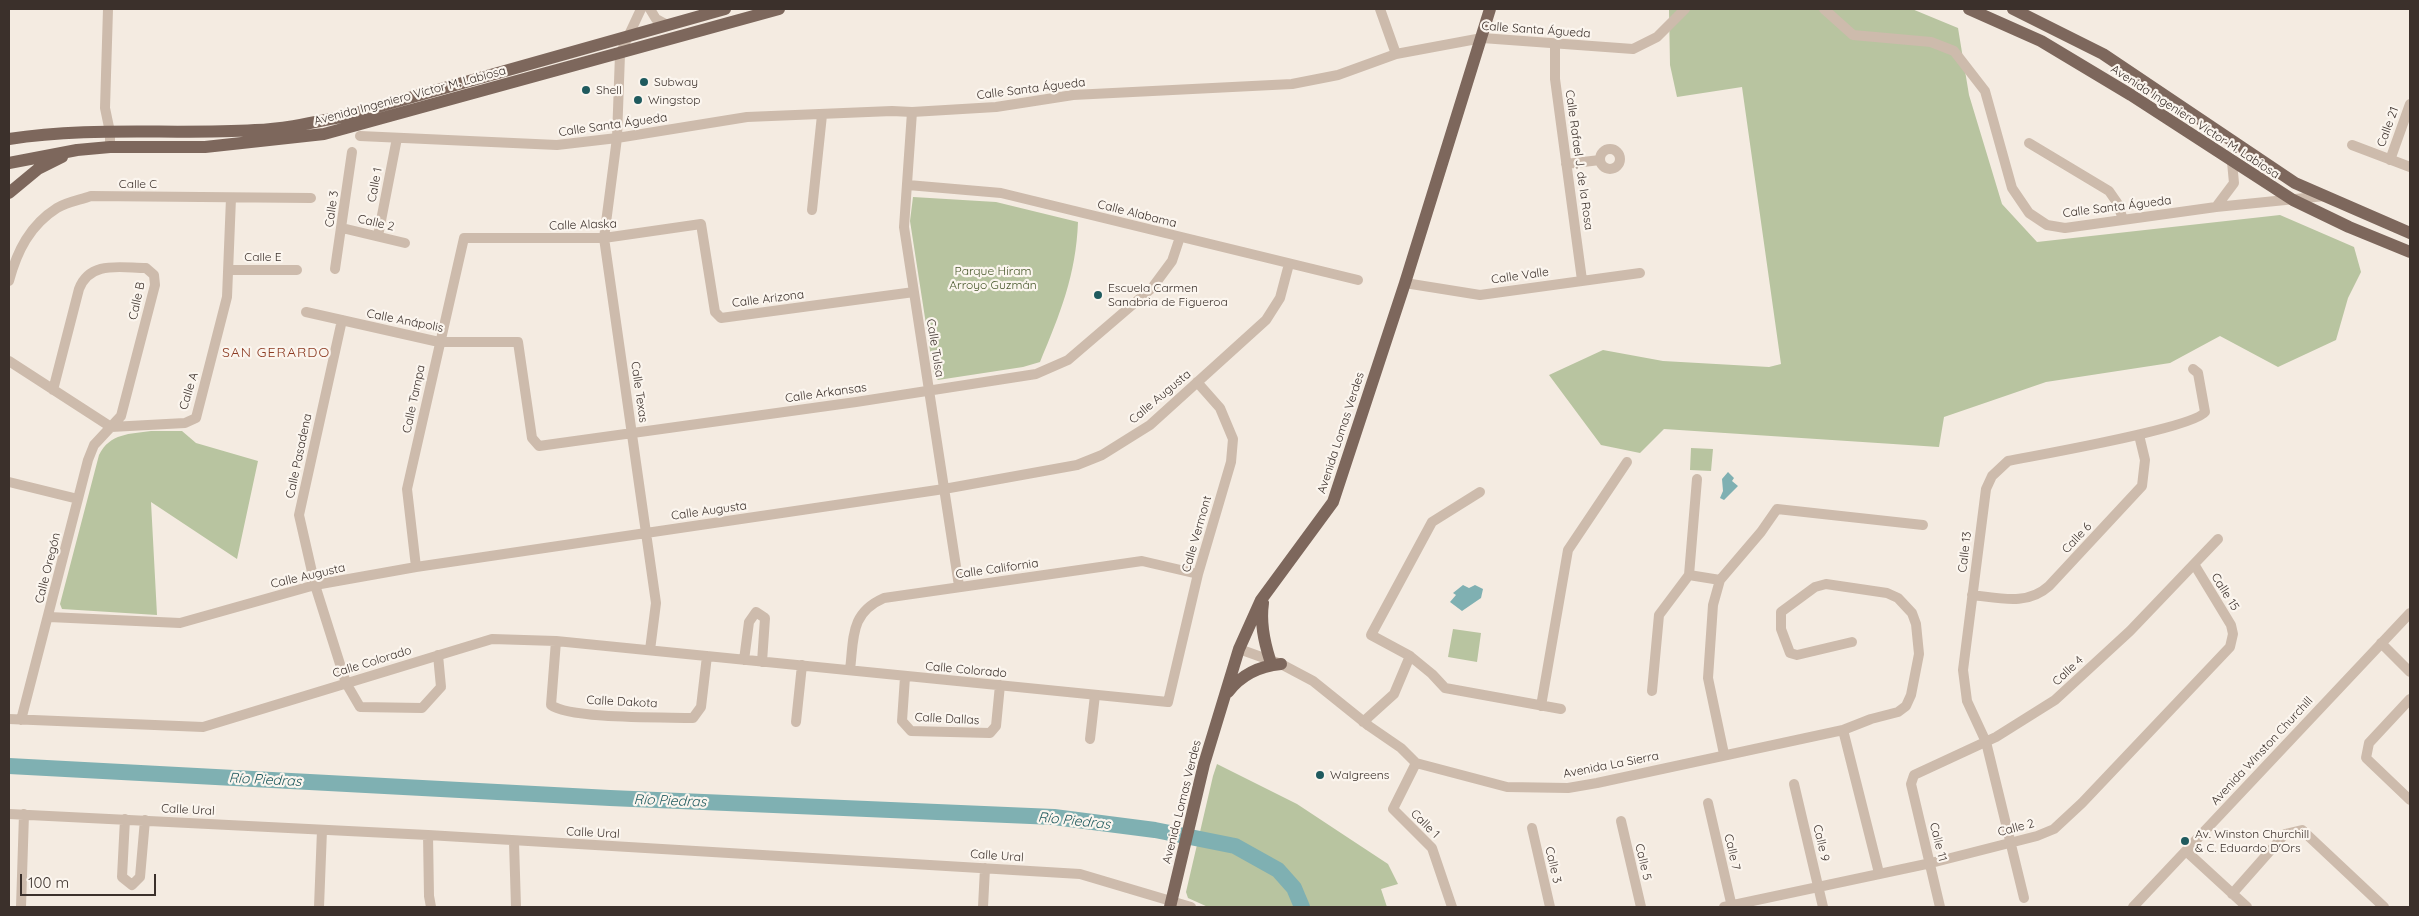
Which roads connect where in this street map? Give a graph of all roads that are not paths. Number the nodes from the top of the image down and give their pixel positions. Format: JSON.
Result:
{"nodes":[{"id":1,"x":108,"y":9,"type":"edge"},
{"id":2,"x":640,"y":9,"type":"edge"},
{"id":3,"x":650,"y":9,"type":"edge"},
{"id":4,"x":725,"y":9,"type":"edge"},
{"id":5,"x":779,"y":9,"type":"edge"},
{"id":6,"x":1380,"y":9,"type":"edge"},
{"id":7,"x":1490,"y":9,"type":"edge"},
{"id":8,"x":1685,"y":9,"type":"edge"},
{"id":9,"x":1824,"y":9,"type":"edge"},
{"id":10,"x":1969,"y":9,"type":"edge"},
{"id":11,"x":2013,"y":9,"type":"edge"},
{"id":12,"x":667,"y":25,"type":"junction"},
{"id":13,"x":628,"y":36,"type":"junction"},
{"id":14,"x":1482,"y":38,"type":"junction"},
{"id":15,"x":1555,"y":44,"type":"junction"},
{"id":16,"x":620,"y":54,"type":"junction"},
{"id":17,"x":1396,"y":54,"type":"junction"},
{"id":18,"x":2410,"y":104,"type":"edge"},
{"id":19,"x":912,"y":112,"type":"junction"},
{"id":20,"x":822,"y":115,"type":"junction"},
{"id":21,"x":110,"y":132,"type":"junction"},
{"id":22,"x":360,"y":136,"type":"dead end"},
{"id":23,"x":397,"y":138,"type":"junction"},
{"id":24,"x":617,"y":138,"type":"junction"},
{"id":25,"x":9,"y":139,"type":"edge"},
{"id":26,"x":2029,"y":143,"type":"dead end"},
{"id":27,"x":2352,"y":145,"type":"dead end"},
{"id":28,"x":110,"y":148,"type":"junction"},
{"id":29,"x":77,"y":150,"type":"junction"},
{"id":30,"x":352,"y":152,"type":"dead end"},
{"id":31,"x":1600,"y":160,"type":"dead end"},
{"id":32,"x":2390,"y":160,"type":"junction"},
{"id":33,"x":2232,"y":162,"type":"junction"},
{"id":34,"x":9,"y":163,"type":"edge"},
{"id":35,"x":1566,"y":164,"type":"junction"},
{"id":36,"x":2410,"y":167,"type":"edge"},
{"id":37,"x":908,"y":185,"type":"junction"},
{"id":38,"x":9,"y":193,"type":"edge"},
{"id":39,"x":2325,"y":196,"type":"junction"},
{"id":40,"x":230,"y":198,"type":"junction"},
{"id":41,"x":311,"y":198,"type":"dead end"},
{"id":42,"x":2293,"y":200,"type":"junction"},
{"id":43,"x":2216,"y":207,"type":"junction"},
{"id":44,"x":812,"y":210,"type":"dead end"},
{"id":45,"x":2123,"y":220,"type":"junction"},
{"id":46,"x":701,"y":224,"type":"joint"},
{"id":47,"x":342,"y":228,"type":"junction"},
{"id":48,"x":2410,"y":233,"type":"edge"},
{"id":49,"x":378,"y":236,"type":"junction"},
{"id":50,"x":1180,"y":237,"type":"junction"},
{"id":51,"x":464,"y":238,"type":"joint"},
{"id":52,"x":604,"y":238,"type":"junction"},
{"id":53,"x":405,"y":242,"type":"dead end"},
{"id":54,"x":2410,"y":252,"type":"edge"},
{"id":55,"x":1290,"y":264,"type":"junction"},
{"id":56,"x":335,"y":269,"type":"dead end"},
{"id":57,"x":229,"y":270,"type":"junction"},
{"id":58,"x":297,"y":270,"type":"dead end"},
{"id":59,"x":1640,"y":273,"type":"dead end"},
{"id":60,"x":1358,"y":280,"type":"dead end"},
{"id":61,"x":1582,"y":280,"type":"junction"},
{"id":62,"x":9,"y":281,"type":"edge"},
{"id":63,"x":1405,"y":283,"type":"junction"},
{"id":64,"x":914,"y":292,"type":"junction"},
{"id":65,"x":306,"y":312,"type":"dead end"},
{"id":66,"x":342,"y":320,"type":"junction"},
{"id":67,"x":439,"y":342,"type":"junction"},
{"id":68,"x":500,"y":342,"type":"joint"},
{"id":69,"x":9,"y":361,"type":"edge"},
{"id":70,"x":2193,"y":369,"type":"dead end"},
{"id":71,"x":1197,"y":382,"type":"junction"},
{"id":72,"x":53,"y":390,"type":"junction"},
{"id":73,"x":929,"y":390,"type":"junction"},
{"id":74,"x":111,"y":427,"type":"junction"},
{"id":75,"x":632,"y":434,"type":"junction"},
{"id":76,"x":2139,"y":435,"type":"junction"},
{"id":77,"x":1627,"y":462,"type":"dead end"},
{"id":78,"x":1697,"y":479,"type":"dead end"},
{"id":79,"x":9,"y":482,"type":"edge"},
{"id":80,"x":944,"y":488,"type":"junction"},
{"id":81,"x":1480,"y":492,"type":"dead end"},
{"id":82,"x":78,"y":499,"type":"junction"},
{"id":83,"x":1923,"y":525,"type":"dead end"},
{"id":84,"x":647,"y":533,"type":"junction"},
{"id":85,"x":2218,"y":539,"type":"dead end"},
{"id":86,"x":2194,"y":564,"type":"junction"},
{"id":87,"x":416,"y":566,"type":"junction"},
{"id":88,"x":1198,"y":574,"type":"junction"},
{"id":89,"x":1689,"y":575,"type":"junction"},
{"id":90,"x":1720,"y":580,"type":"junction"},
{"id":91,"x":315,"y":585,"type":"junction"},
{"id":92,"x":959,"y":586,"type":"junction"},
{"id":93,"x":1265,"y":594,"type":"junction"},
{"id":94,"x":1972,"y":595,"type":"junction"},
{"id":95,"x":2410,"y":613,"type":"edge"},
{"id":96,"x":49,"y":617,"type":"junction"},
{"id":97,"x":2233,"y":634,"type":"joint"},
{"id":98,"x":556,"y":641,"type":"junction"},
{"id":99,"x":1852,"y":642,"type":"dead end"},
{"id":100,"x":2381,"y":643,"type":"junction"},
{"id":101,"x":1239,"y":649,"type":"junction"},
{"id":102,"x":650,"y":650,"type":"junction"},
{"id":103,"x":438,"y":655,"type":"junction"},
{"id":104,"x":707,"y":656,"type":"junction"},
{"id":105,"x":1410,"y":656,"type":"junction"},
{"id":106,"x":744,"y":660,"type":"junction"},
{"id":107,"x":762,"y":662,"type":"junction"},
{"id":108,"x":1275,"y":662,"type":"junction"},
{"id":109,"x":802,"y":665,"type":"junction"},
{"id":110,"x":850,"y":670,"type":"junction"},
{"id":111,"x":2410,"y":672,"type":"edge"},
{"id":112,"x":905,"y":677,"type":"junction"},
{"id":113,"x":346,"y":683,"type":"junction"},
{"id":114,"x":1000,"y":686,"type":"junction"},
{"id":115,"x":1652,"y":691,"type":"dead end"},
{"id":116,"x":1095,"y":695,"type":"junction"},
{"id":117,"x":1225,"y":696,"type":"junction"},
{"id":118,"x":2410,"y":699,"type":"edge"},
{"id":119,"x":1168,"y":702,"type":"joint"},
{"id":120,"x":1541,"y":706,"type":"junction"},
{"id":121,"x":1561,"y":709,"type":"dead end"},
{"id":122,"x":9,"y":719,"type":"edge"},
{"id":123,"x":22,"y":720,"type":"junction"},
{"id":124,"x":796,"y":722,"type":"dead end"},
{"id":125,"x":1363,"y":722,"type":"junction"},
{"id":126,"x":1843,"y":730,"type":"junction"},
{"id":127,"x":1090,"y":738,"type":"dead end"},
{"id":128,"x":1986,"y":742,"type":"junction"},
{"id":129,"x":1724,"y":754,"type":"junction"},
{"id":130,"x":1416,"y":763,"type":"junction"},
{"id":131,"x":1794,"y":784,"type":"dead end"},
{"id":132,"x":1911,"y":784,"type":"joint"},
{"id":133,"x":2410,"y":800,"type":"edge"},
{"id":134,"x":1708,"y":802,"type":"dead end"},
{"id":135,"x":9,"y":814,"type":"edge"},
{"id":136,"x":24,"y":814,"type":"junction"},
{"id":137,"x":126,"y":819,"type":"junction"},
{"id":138,"x":145,"y":820,"type":"junction"},
{"id":139,"x":1621,"y":822,"type":"dead end"},
{"id":140,"x":1532,"y":828,"type":"dead end"},
{"id":141,"x":322,"y":830,"type":"junction"},
{"id":142,"x":428,"y":835,"type":"junction"},
{"id":143,"x":514,"y":842,"type":"junction"},
{"id":144,"x":2010,"y":843,"type":"junction"},
{"id":145,"x":2186,"y":851,"type":"junction"},
{"id":146,"x":1931,"y":863,"type":"junction"},
{"id":147,"x":985,"y":868,"type":"junction"},
{"id":148,"x":1879,"y":874,"type":"junction"},
{"id":149,"x":1818,"y":886,"type":"junction"},
{"id":150,"x":2232,"y":894,"type":"junction"},
{"id":151,"x":2024,"y":898,"type":"dead end"},
{"id":152,"x":1170,"y":904,"type":"edge"},
{"id":153,"x":22,"y":907,"type":"edge"},
{"id":154,"x":319,"y":907,"type":"edge"},
{"id":155,"x":431,"y":907,"type":"edge"},
{"id":156,"x":516,"y":907,"type":"edge"},
{"id":157,"x":983,"y":907,"type":"edge"},
{"id":158,"x":1190,"y":907,"type":"edge"},
{"id":159,"x":1452,"y":907,"type":"edge"},
{"id":160,"x":1550,"y":907,"type":"edge"},
{"id":161,"x":1641,"y":907,"type":"edge"},
{"id":162,"x":1729,"y":907,"type":"edge"},
{"id":163,"x":1823,"y":907,"type":"edge"},
{"id":164,"x":1940,"y":907,"type":"edge"},
{"id":165,"x":2133,"y":907,"type":"edge"},
{"id":166,"x":2246,"y":907,"type":"edge"},
{"id":167,"x":2384,"y":907,"type":"edge"}],
"edges":[{"from":1,"to":21,"type":"street"},
{"from":2,"to":13,"type":"street"},
{"from":3,"to":12,"type":"street"},
{"from":4,"to":12,"type":"main road","name":"Avenida Ingeniero Víctor M. Labiosa"},
{"from":5,"to":16,"type":"main road","name":"Avenida Ingeniero Víctor M. Labiosa"},
{"from":6,"to":17,"type":"street"},
{"from":7,"to":14,"type":"main road","name":"Avenida Lomas Verdes"},
{"from":8,"to":15,"type":"street","name":"Calle Santa Águeda"},
{"from":9,"to":45,"type":"street","name":"Calle Santa Águeda"},
{"from":10,"to":33,"type":"main road","name":"Avenida Ingeniero Víctor M. Labiosa"},
{"from":11,"to":39,"type":"main road","name":"Avenida Ingeniero Víctor M. Labiosa"},
{"from":12,"to":13,"type":"main road","name":"Avenida Ingeniero Víctor M. Labiosa"},
{"from":13,"to":16,"type":"street"},
{"from":13,"to":21,"type":"main road","name":"Avenida Ingeniero Víctor M. Labiosa"},
{"from":14,"to":15,"type":"street","name":"Calle Santa Águeda"},
{"from":14,"to":17,"type":"street","name":"Calle Santa Águeda"},
{"from":14,"to":63,"type":"main road","name":"Avenida Lomas Verdes"},
{"from":15,"to":35,"type":"street","name":"Calle Rafael J. de la Rosa"},
{"from":16,"to":24,"type":"street","name":"Calle Texas"},
{"from":16,"to":28,"type":"main road","name":"Avenida Ingeniero Víctor M. Labiosa"},
{"from":17,"to":19,"type":"street","name":"Calle Santa Águeda"},
{"from":18,"to":32,"type":"street","name":"Calle 21"},
{"from":19,"to":20,"type":"street","name":"Calle Santa Águeda"},
{"from":19,"to":37,"type":"street","name":"Calle Tulsa"},
{"from":20,"to":24,"type":"street","name":"Calle Santa Águeda"},
{"from":20,"to":44,"type":"street"},
{"from":21,"to":25,"type":"main road","name":"Avenida Ingeniero Víctor M. Labiosa"},
{"from":21,"to":28,"type":"street"},
{"from":22,"to":23,"type":"street","name":"Calle Santa Águeda"},
{"from":23,"to":24,"type":"street","name":"Calle Santa Águeda"},
{"from":23,"to":49,"type":"street","name":"Calle 1"},
{"from":24,"to":52,"type":"street","name":"Calle Texas"},
{"from":26,"to":45,"type":"street"},
{"from":27,"to":32,"type":"street","name":"Calle 21"},
{"from":28,"to":29,"type":"main road","name":"Avenida Ingeniero Víctor M. Labiosa"},
{"from":29,"to":34,"type":"main road","name":"Avenida Ingeniero Víctor M. Labiosa"},
{"from":29,"to":38,"type":"main road"},
{"from":30,"to":47,"type":"street","name":"Calle 3"},
{"from":31,"to":35,"type":"street"},
{"from":32,"to":36,"type":"street","name":"Calle 21"},
{"from":33,"to":42,"type":"main road","name":"Avenida Ingeniero Víctor M. Labiosa"},
{"from":33,"to":43,"type":"street"},
{"from":35,"to":61,"type":"street","name":"Calle Rafael J. de la Rosa"},
{"from":37,"to":50,"type":"street","name":"Calle Alabama"},
{"from":37,"to":64,"type":"street","name":"Calle Tulsa"},
{"from":39,"to":42,"type":"street","name":"Calle Santa Águeda"},
{"from":39,"to":48,"type":"main road","name":"Avenida Ingeniero Víctor M. Labiosa"},
{"from":40,"to":41,"type":"street","name":"Calle C"},
{"from":40,"to":57,"type":"street","name":"Calle A"},
{"from":40,"to":62,"type":"street","name":"Calle C"},
{"from":42,"to":43,"type":"street","name":"Calle Santa Águeda"},
{"from":42,"to":54,"type":"main road","name":"Avenida Ingeniero Víctor M. Labiosa"},
{"from":43,"to":45,"type":"street","name":"Calle Santa Águeda"},
{"from":46,"to":52,"type":"street","name":"Calle Alaska"},
{"from":46,"to":64,"type":"street","name":"Calle Arizona"},
{"from":47,"to":49,"type":"street","name":"Calle 2"},
{"from":47,"to":56,"type":"street","name":"Calle 3"},
{"from":49,"to":53,"type":"street","name":"Calle 2"},
{"from":50,"to":55,"type":"street","name":"Calle Alabama"},
{"from":50,"to":73,"type":"street","name":"Calle Arkansas"},
{"from":51,"to":52,"type":"street","name":"Calle Alaska"},
{"from":51,"to":67,"type":"street","name":"Calle Tampa"},
{"from":52,"to":75,"type":"street","name":"Calle Texas"},
{"from":55,"to":60,"type":"street","name":"Calle Alabama"},
{"from":55,"to":71,"type":"street","name":"Calle Augusta"},
{"from":57,"to":58,"type":"street","name":"Calle E"},
{"from":57,"to":74,"type":"street","name":"Calle A"},
{"from":59,"to":61,"type":"street","name":"Calle Valle"},
{"from":61,"to":63,"type":"street","name":"Calle Valle"},
{"from":63,"to":93,"type":"main road","name":"Avenida Lomas Verdes"},
{"from":64,"to":73,"type":"street","name":"Calle Tulsa"},
{"from":65,"to":66,"type":"street","name":"Calle Anápolis"},
{"from":66,"to":67,"type":"street","name":"Calle Anápolis"},
{"from":66,"to":91,"type":"street","name":"Calle Pasadena"},
{"from":67,"to":68,"type":"street","name":"Calle Anápolis"},
{"from":67,"to":87,"type":"street","name":"Calle Tampa"},
{"from":68,"to":75,"type":"street","name":"Calle Arkansas"},
{"from":69,"to":72,"type":"street"},
{"from":70,"to":76,"type":"street","name":"Calle 13"},
{"from":71,"to":80,"type":"street","name":"Calle Augusta"},
{"from":71,"to":88,"type":"street","name":"Calle Vermont"},
{"from":72,"to":74,"type":"street"},
{"from":72,"to":74,"type":"street","name":"Calle B"},
{"from":73,"to":75,"type":"street","name":"Calle Arkansas"},
{"from":73,"to":80,"type":"street","name":"Calle Tulsa"},
{"from":74,"to":82,"type":"street","name":"Calle Oregón"},
{"from":75,"to":84,"type":"street","name":"Calle Texas"},
{"from":76,"to":94,"type":"street","name":"Calle 6"},
{"from":76,"to":94,"type":"street","name":"Calle 13"},
{"from":77,"to":120,"type":"street"},
{"from":78,"to":89,"type":"street"},
{"from":79,"to":82,"type":"street"},
{"from":80,"to":84,"type":"street","name":"Calle Augusta"},
{"from":80,"to":92,"type":"street","name":"Calle Tulsa"},
{"from":81,"to":105,"type":"street"},
{"from":82,"to":96,"type":"street","name":"Calle Oregón"},
{"from":83,"to":90,"type":"street"},
{"from":84,"to":87,"type":"street","name":"Calle Augusta"},
{"from":84,"to":102,"type":"street","name":"Calle Texas"},
{"from":85,"to":86,"type":"street","name":"Calle 4"},
{"from":86,"to":97,"type":"street","name":"Calle 15"},
{"from":86,"to":128,"type":"street","name":"Calle 4"},
{"from":87,"to":91,"type":"street","name":"Calle Augusta"},
{"from":88,"to":92,"type":"street","name":"Calle California"},
{"from":88,"to":119,"type":"street","name":"Calle Vermont"},
{"from":89,"to":90,"type":"street"},
{"from":89,"to":115,"type":"street"},
{"from":90,"to":129,"type":"street"},
{"from":91,"to":96,"type":"street","name":"Calle Augusta"},
{"from":91,"to":113,"type":"street","name":"Calle Pasadena"},
{"from":92,"to":110,"type":"street","name":"Calle California"},
{"from":93,"to":101,"type":"main road","name":"Avenida Lomas Verdes"},
{"from":93,"to":108,"type":"main road"},
{"from":94,"to":128,"type":"street","name":"Calle 13"},
{"from":95,"to":100,"type":"street","name":"Avenida Winston Churchill"},
{"from":96,"to":123,"type":"street","name":"Calle Oregón"},
{"from":97,"to":144,"type":"street","name":"Calle 2"},
{"from":98,"to":102,"type":"street","name":"Calle Colorado"},
{"from":98,"to":103,"type":"street","name":"Calle Colorado"},
{"from":98,"to":104,"type":"street","name":"Calle Dakota"},
{"from":99,"to":126,"type":"street","name":"Avenida La Sierra"},
{"from":100,"to":111,"type":"street"},
{"from":100,"to":145,"type":"street","name":"Avenida Winston Churchill"},
{"from":101,"to":108,"type":"street","name":"Avenida La Sierra"},
{"from":101,"to":117,"type":"main road","name":"Avenida Lomas Verdes"},
{"from":102,"to":104,"type":"street","name":"Calle Colorado"},
{"from":103,"to":113,"type":"street","name":"Calle Colorado"},
{"from":103,"to":113,"type":"street","name":"Calle Pasadena"},
{"from":104,"to":106,"type":"street","name":"Calle Colorado"},
{"from":105,"to":120,"type":"street"},
{"from":105,"to":125,"type":"street"},
{"from":106,"to":107,"type":"street","name":"Calle Colorado"},
{"from":106,"to":107,"type":"street"},
{"from":107,"to":109,"type":"street","name":"Calle Colorado"},
{"from":108,"to":117,"type":"main road"},
{"from":108,"to":125,"type":"street","name":"Avenida La Sierra"},
{"from":109,"to":110,"type":"street","name":"Calle Colorado"},
{"from":109,"to":124,"type":"street"},
{"from":110,"to":112,"type":"street","name":"Calle Colorado"},
{"from":112,"to":114,"type":"street","name":"Calle Colorado"},
{"from":112,"to":114,"type":"street","name":"Calle Dallas"},
{"from":113,"to":123,"type":"street","name":"Calle Colorado"},
{"from":114,"to":116,"type":"street","name":"Calle Colorado"},
{"from":116,"to":119,"type":"street","name":"Calle Colorado"},
{"from":116,"to":127,"type":"street"},
{"from":117,"to":152,"type":"main road","name":"Avenida Lomas Verdes"},
{"from":118,"to":133,"type":"street"},
{"from":120,"to":121,"type":"street"},
{"from":122,"to":123,"type":"street","name":"Calle Colorado"},
{"from":125,"to":130,"type":"street","name":"Avenida La Sierra"},
{"from":126,"to":129,"type":"street","name":"Avenida La Sierra"},
{"from":126,"to":148,"type":"street"},
{"from":128,"to":132,"type":"street","name":"Calle 4"},
{"from":128,"to":144,"type":"street","name":"Calle 13"},
{"from":129,"to":130,"type":"street","name":"Avenida La Sierra"},
{"from":130,"to":159,"type":"street","name":"Calle 1"},
{"from":131,"to":149,"type":"street","name":"Calle 9"},
{"from":132,"to":146,"type":"street","name":"Calle 11"},
{"from":134,"to":162,"type":"street","name":"Calle 7"},
{"from":135,"to":136,"type":"street","name":"Calle Ural"},
{"from":136,"to":137,"type":"street","name":"Calle Ural"},
{"from":136,"to":153,"type":"street"},
{"from":137,"to":138,"type":"street","name":"Calle Ural"},
{"from":137,"to":138,"type":"street"},
{"from":138,"to":141,"type":"street","name":"Calle Ural"},
{"from":139,"to":161,"type":"street","name":"Calle 5"},
{"from":140,"to":160,"type":"street","name":"Calle 3"},
{"from":141,"to":142,"type":"street","name":"Calle Ural"},
{"from":141,"to":154,"type":"street"},
{"from":142,"to":143,"type":"street","name":"Calle Ural"},
{"from":142,"to":155,"type":"street"},
{"from":143,"to":147,"type":"street","name":"Calle Ural"},
{"from":143,"to":156,"type":"street"},
{"from":144,"to":146,"type":"street","name":"Calle 2"},
{"from":144,"to":151,"type":"street","name":"Calle 13"},
{"from":145,"to":150,"type":"street"},
{"from":145,"to":165,"type":"street","name":"Avenida Winston Churchill"},
{"from":146,"to":148,"type":"street","name":"Calle 2"},
{"from":146,"to":164,"type":"street","name":"Calle 11"},
{"from":147,"to":152,"type":"street","name":"Calle Ural"},
{"from":147,"to":157,"type":"street"},
{"from":148,"to":149,"type":"street","name":"Calle 2"},
{"from":149,"to":162,"type":"street","name":"Calle 2"},
{"from":149,"to":163,"type":"street","name":"Calle 9"},
{"from":150,"to":166,"type":"street"},
{"from":150,"to":167,"type":"street"},
{"from":152,"to":158,"type":"street","name":"Calle Ural"}]}
